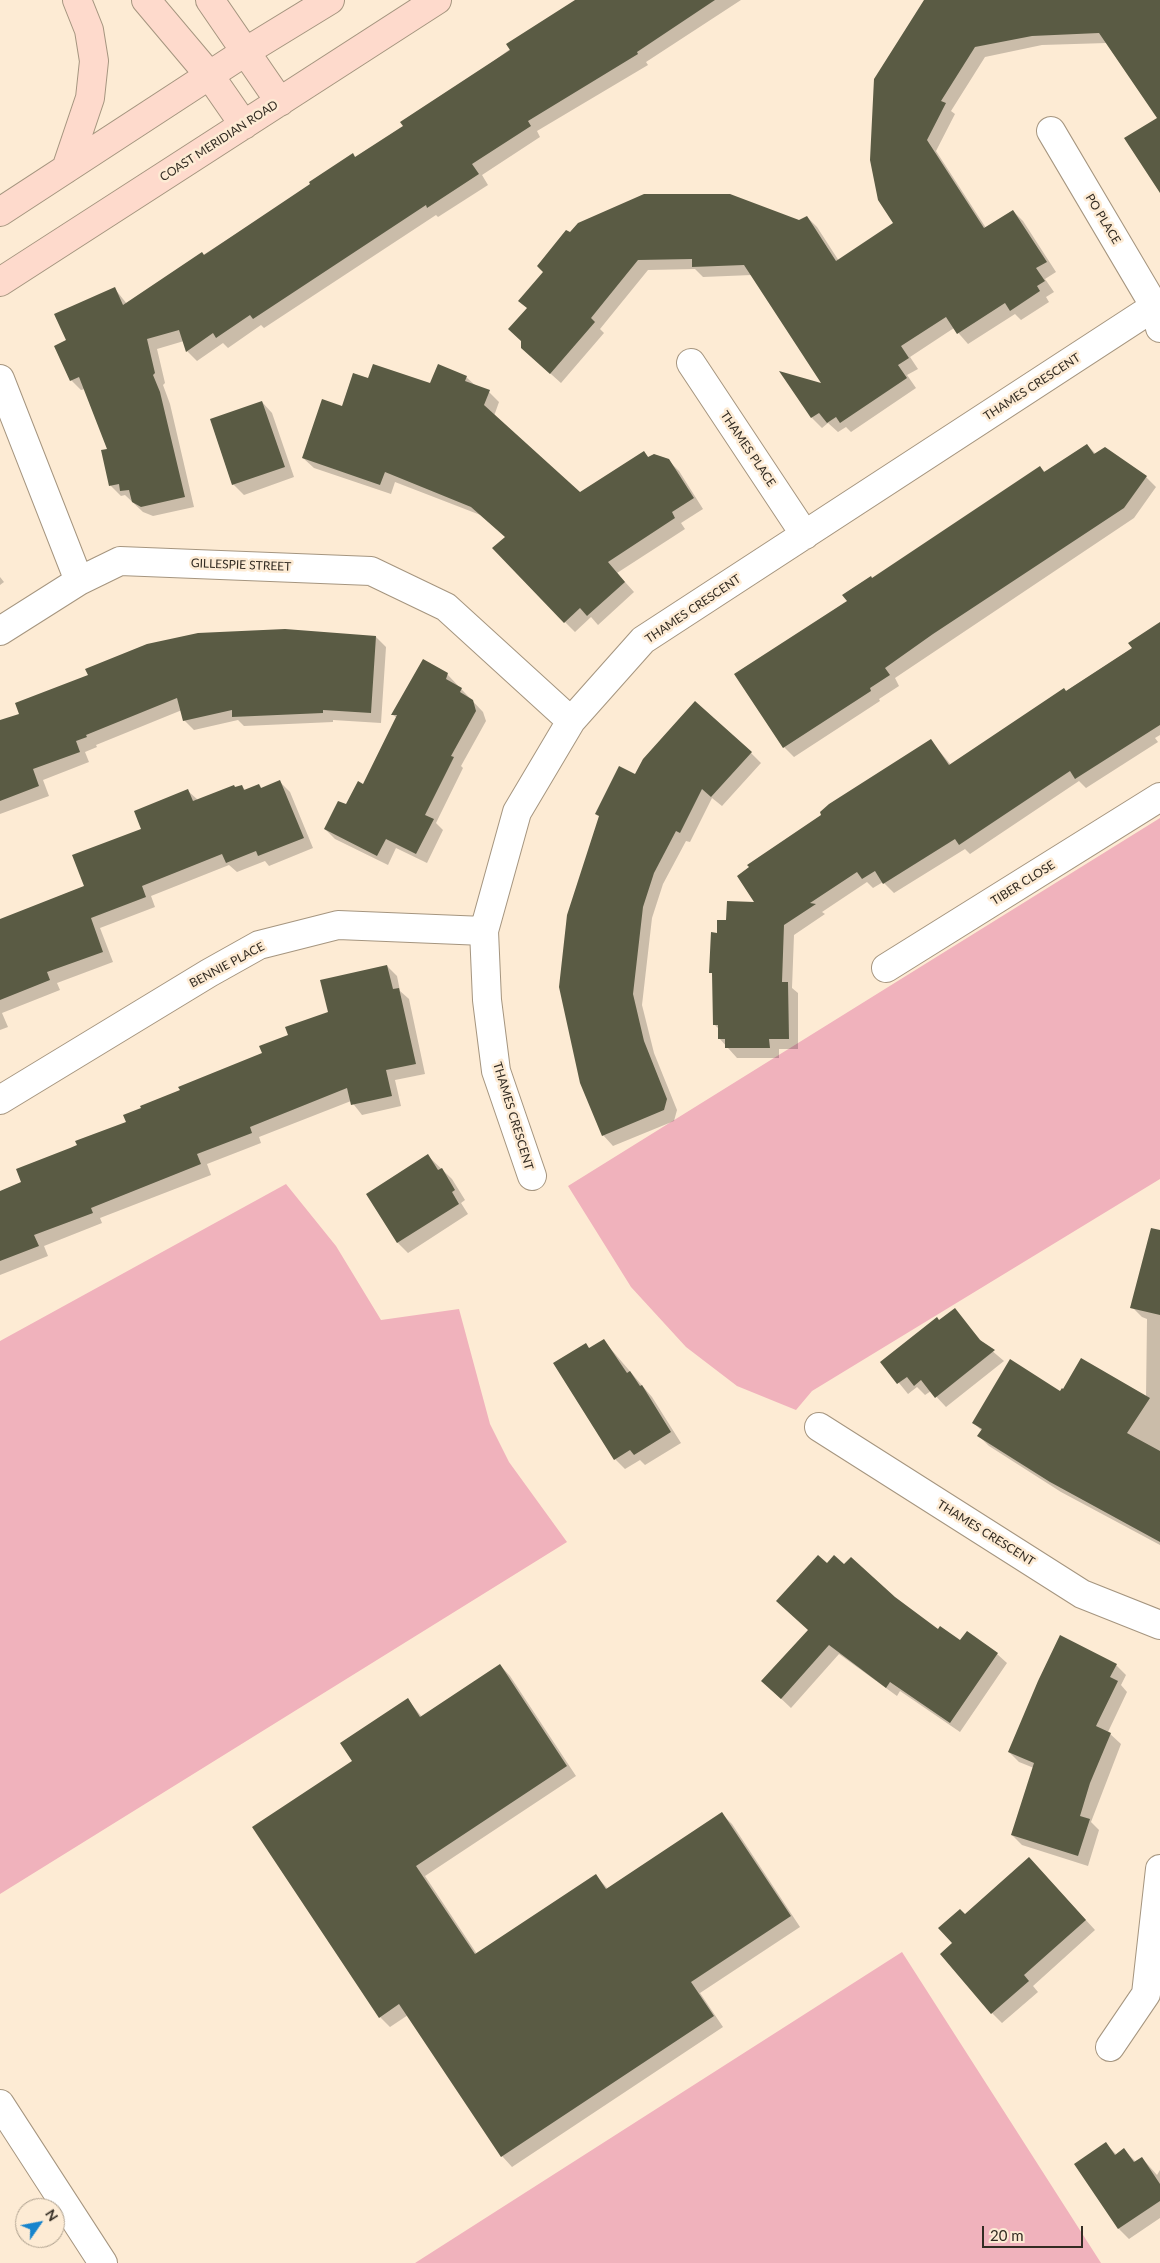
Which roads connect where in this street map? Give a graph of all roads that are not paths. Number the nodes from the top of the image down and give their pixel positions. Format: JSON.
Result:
{"nodes":[{"id":1,"x":77,"y":0,"type":"edge"},
{"id":2,"x":146,"y":0,"type":"edge"},
{"id":3,"x":210,"y":0,"type":"edge"},
{"id":4,"x":330,"y":0,"type":"edge"},
{"id":5,"x":437,"y":0,"type":"edge"},
{"id":6,"x":245,"y":52,"type":"junction"},
{"id":7,"x":210,"y":76,"type":"junction"},
{"id":8,"x":280,"y":102,"type":"junction"},
{"id":9,"x":244,"y":125,"type":"junction"},
{"id":10,"x":1050,"y":131,"type":"dead end"},
{"id":11,"x":66,"y":169,"type":"junction"},
{"id":12,"x":0,"y":212,"type":"edge"},
{"id":13,"x":0,"y":282,"type":"edge"},
{"id":14,"x":1158,"y":313,"type":"edge"},
{"id":15,"x":691,"y":363,"type":"dead end"},
{"id":16,"x":0,"y":379,"type":"edge"},
{"id":17,"x":805,"y":535,"type":"junction"},
{"id":18,"x":79,"y":581,"type":"junction"},
{"id":19,"x":0,"y":631,"type":"edge"},
{"id":20,"x":571,"y":721,"type":"junction"},
{"id":21,"x":1160,"y":797,"type":"edge"},
{"id":22,"x":484,"y":930,"type":"junction"},
{"id":23,"x":886,"y":968,"type":"dead end"},
{"id":24,"x":0,"y":1100,"type":"edge"},
{"id":25,"x":532,"y":1176,"type":"dead end"},
{"id":26,"x":819,"y":1427,"type":"dead end"},
{"id":27,"x":1160,"y":1625,"type":"edge"},
{"id":28,"x":1160,"y":1869,"type":"edge"},
{"id":29,"x":1110,"y":2047,"type":"dead end"},
{"id":30,"x":0,"y":2104,"type":"edge"},
{"id":31,"x":103,"y":2263,"type":"edge"}],
"edges":[{"from":1,"to":11,"type":"main road"},
{"from":2,"to":7,"type":"main road"},
{"from":3,"to":6,"type":"main road"},
{"from":4,"to":6,"type":"main road"},
{"from":5,"to":8,"type":"main road","name":"COAST MERIDIAN ROAD"},
{"from":6,"to":7,"type":"main road"},
{"from":6,"to":8,"type":"main road"},
{"from":7,"to":9,"type":"main road"},
{"from":7,"to":11,"type":"main road"},
{"from":8,"to":9,"type":"main road","name":"COAST MERIDIAN ROAD"},
{"from":9,"to":13,"type":"main road","name":"COAST MERIDIAN ROAD"},
{"from":10,"to":14,"type":"street","name":"PO PLACE"},
{"from":11,"to":12,"type":"main road"},
{"from":14,"to":17,"type":"street","name":"THAMES CRESCENT"},
{"from":15,"to":17,"type":"street","name":"THAMES PLACE"},
{"from":16,"to":18,"type":"street"},
{"from":17,"to":20,"type":"street","name":"THAMES CRESCENT"},
{"from":18,"to":19,"type":"street","name":"GILLESPIE STREET"},
{"from":18,"to":20,"type":"street","name":"GILLESPIE STREET"},
{"from":20,"to":22,"type":"street","name":"THAMES CRESCENT"},
{"from":21,"to":23,"type":"street","name":"TIBER CLOSE"},
{"from":22,"to":24,"type":"street","name":"BENNIE PLACE"},
{"from":22,"to":25,"type":"street","name":"THAMES CRESCENT"},
{"from":26,"to":27,"type":"street","name":"THAMES CRESCENT"},
{"from":28,"to":29,"type":"street"},
{"from":30,"to":31,"type":"street"}]}
